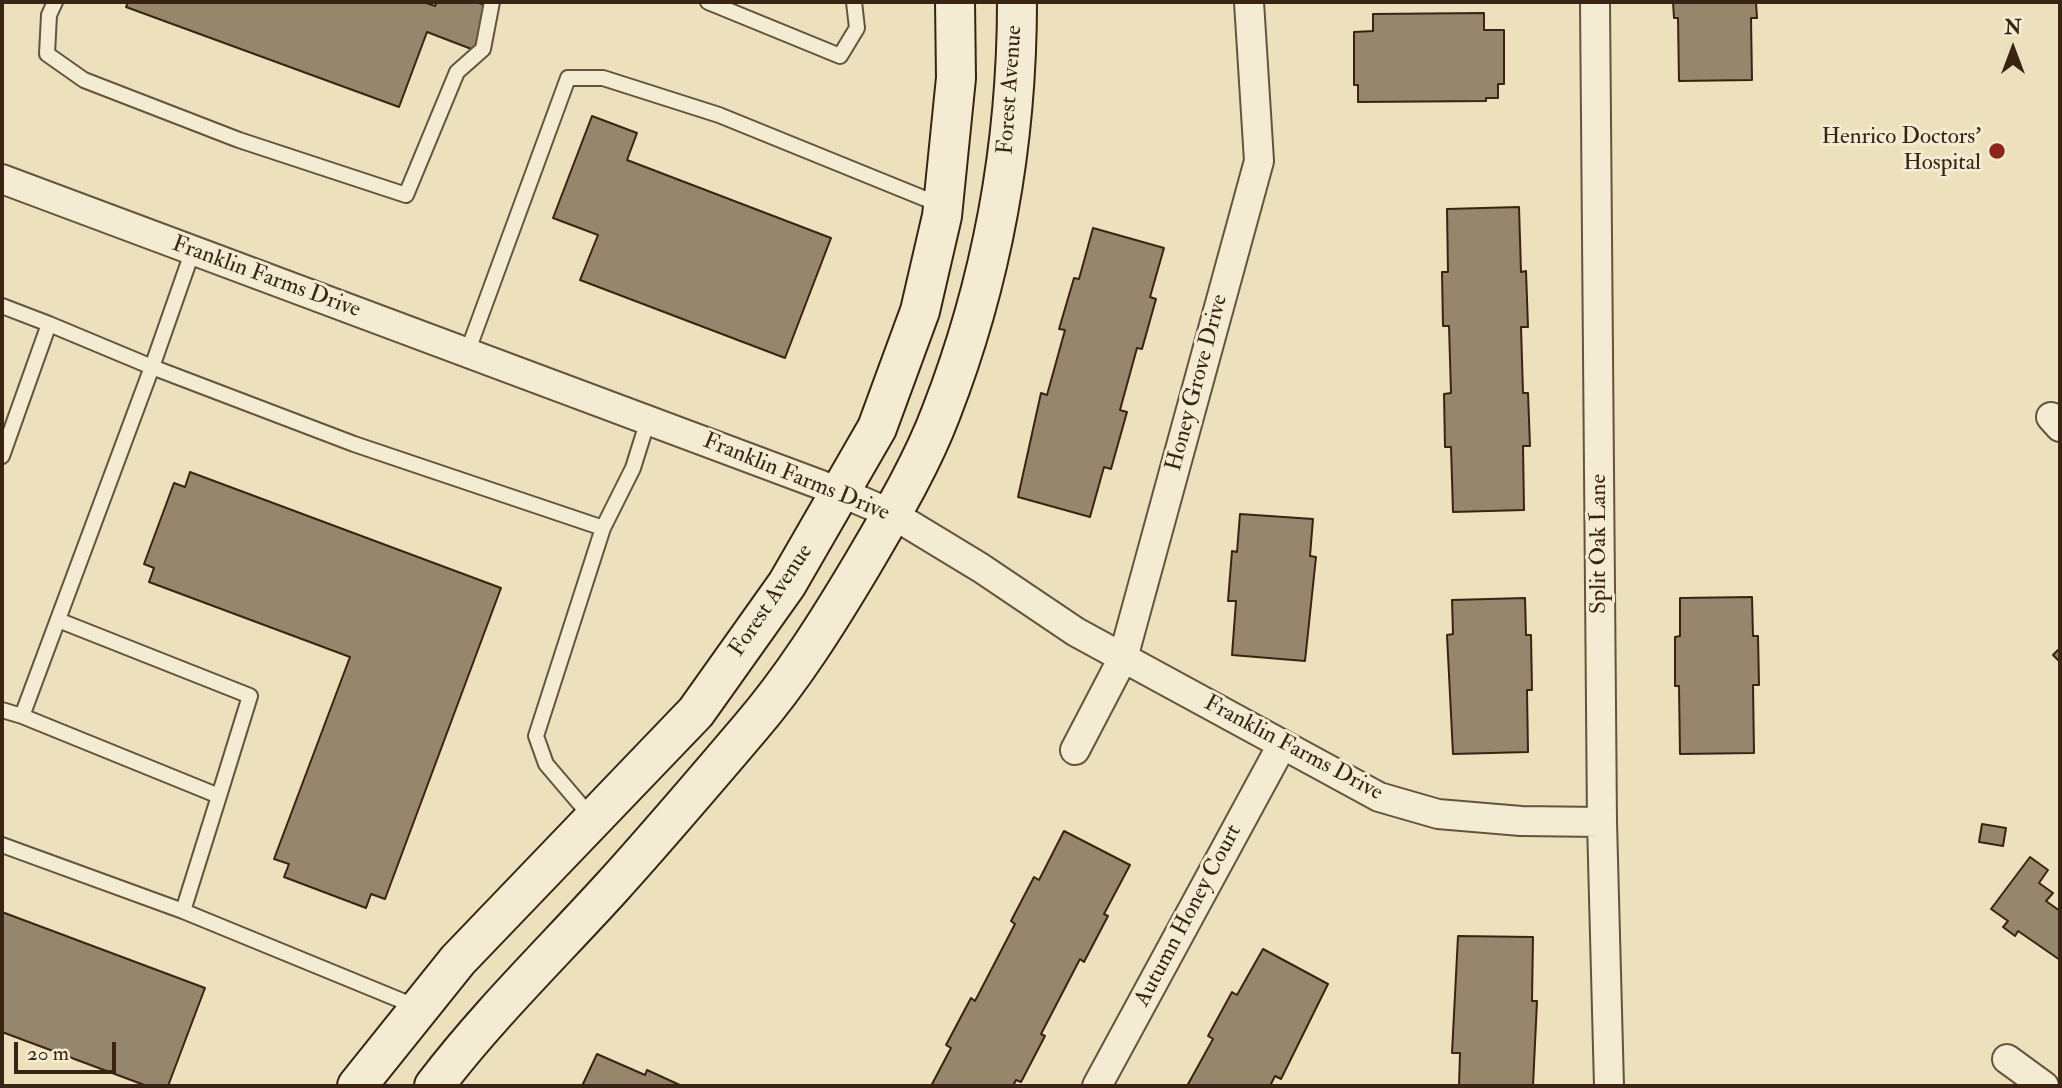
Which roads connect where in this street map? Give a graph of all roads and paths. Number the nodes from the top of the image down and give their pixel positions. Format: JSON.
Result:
{"nodes":[{"id":1,"x":55,"y":2,"type":"edge"},
{"id":2,"x":492,"y":2,"type":"edge"},
{"id":3,"x":708,"y":2,"type":"edge"},
{"id":4,"x":854,"y":2,"type":"edge"},
{"id":5,"x":955,"y":2,"type":"edge"},
{"id":6,"x":1017,"y":2,"type":"edge"},
{"id":7,"x":1249,"y":2,"type":"edge"},
{"id":8,"x":1595,"y":2,"type":"edge"},
{"id":9,"x":2,"y":179,"type":"edge"},
{"id":10,"x":943,"y":206,"type":"junction"},
{"id":11,"x":193,"y":250,"type":"junction"},
{"id":12,"x":2,"y":306,"type":"edge"},
{"id":13,"x":49,"y":324,"type":"junction"},
{"id":14,"x":467,"y":353,"type":"junction"},
{"id":15,"x":152,"y":367,"type":"junction"},
{"id":16,"x":648,"y":420,"type":"junction"},
{"id":17,"x":2,"y":456,"type":"edge"},
{"id":18,"x":840,"y":492,"type":"junction"},
{"id":19,"x":892,"y":514,"type":"junction"},
{"id":20,"x":603,"y":528,"type":"junction"},
{"id":21,"x":58,"y":620,"type":"junction"},
{"id":22,"x":1123,"y":658,"type":"junction"},
{"id":23,"x":2,"y":710,"type":"edge"},
{"id":24,"x":22,"y":716,"type":"junction"},
{"id":25,"x":1282,"y":745,"type":"junction"},
{"id":26,"x":1075,"y":750,"type":"dead end"},
{"id":27,"x":219,"y":796,"type":"junction"},
{"id":28,"x":592,"y":818,"type":"junction"},
{"id":29,"x":1602,"y":821,"type":"junction"},
{"id":30,"x":2,"y":845,"type":"edge"},
{"id":31,"x":183,"y":911,"type":"junction"},
{"id":32,"x":418,"y":1007,"type":"junction"},
{"id":33,"x":2007,"y":1059,"type":"dead end"},
{"id":34,"x":357,"y":1086,"type":"edge"},
{"id":35,"x":434,"y":1086,"type":"edge"},
{"id":36,"x":1097,"y":1086,"type":"edge"},
{"id":37,"x":1609,"y":1086,"type":"edge"},
{"id":38,"x":2044,"y":1086,"type":"edge"}],
"edges":[{"from":1,"to":2,"type":"lane"},
{"from":3,"to":4,"type":"lane"},
{"from":5,"to":10,"type":"main road","name":"Forest Avenue"},
{"from":6,"to":19,"type":"main road","name":"Forest Avenue"},
{"from":7,"to":22,"type":"street","name":"Honey Grove Drive"},
{"from":8,"to":29,"type":"street","name":"Split Oak Lane"},
{"from":9,"to":11,"type":"street","name":"Franklin Farms Drive"},
{"from":10,"to":14,"type":"lane"},
{"from":10,"to":18,"type":"main road","name":"Forest Avenue"},
{"from":11,"to":14,"type":"street","name":"Franklin Farms Drive"},
{"from":11,"to":15,"type":"lane"},
{"from":12,"to":13,"type":"lane"},
{"from":13,"to":15,"type":"lane"},
{"from":13,"to":17,"type":"lane"},
{"from":14,"to":16,"type":"street","name":"Franklin Farms Drive"},
{"from":15,"to":20,"type":"lane"},
{"from":15,"to":21,"type":"lane"},
{"from":16,"to":18,"type":"street","name":"Franklin Farms Drive"},
{"from":16,"to":20,"type":"lane"},
{"from":18,"to":19,"type":"street","name":"Franklin Farms Drive"},
{"from":18,"to":28,"type":"main road","name":"Forest Avenue"},
{"from":19,"to":22,"type":"street","name":"Franklin Farms Drive"},
{"from":19,"to":35,"type":"main road","name":"Forest Avenue"},
{"from":20,"to":28,"type":"lane"},
{"from":21,"to":24,"type":"lane"},
{"from":21,"to":27,"type":"lane"},
{"from":22,"to":25,"type":"street","name":"Franklin Farms Drive"},
{"from":22,"to":26,"type":"street","name":"Honey Grove Drive"},
{"from":23,"to":24,"type":"lane"},
{"from":24,"to":27,"type":"lane"},
{"from":25,"to":29,"type":"street","name":"Franklin Farms Drive"},
{"from":25,"to":36,"type":"street","name":"Autumn Honey Court"},
{"from":27,"to":31,"type":"lane"},
{"from":28,"to":32,"type":"main road","name":"Forest Avenue"},
{"from":29,"to":37,"type":"street","name":"Split Oak Lane"},
{"from":30,"to":31,"type":"lane"},
{"from":31,"to":32,"type":"lane"},
{"from":32,"to":34,"type":"main road","name":"Forest Avenue"},
{"from":33,"to":38,"type":"street"}]}
